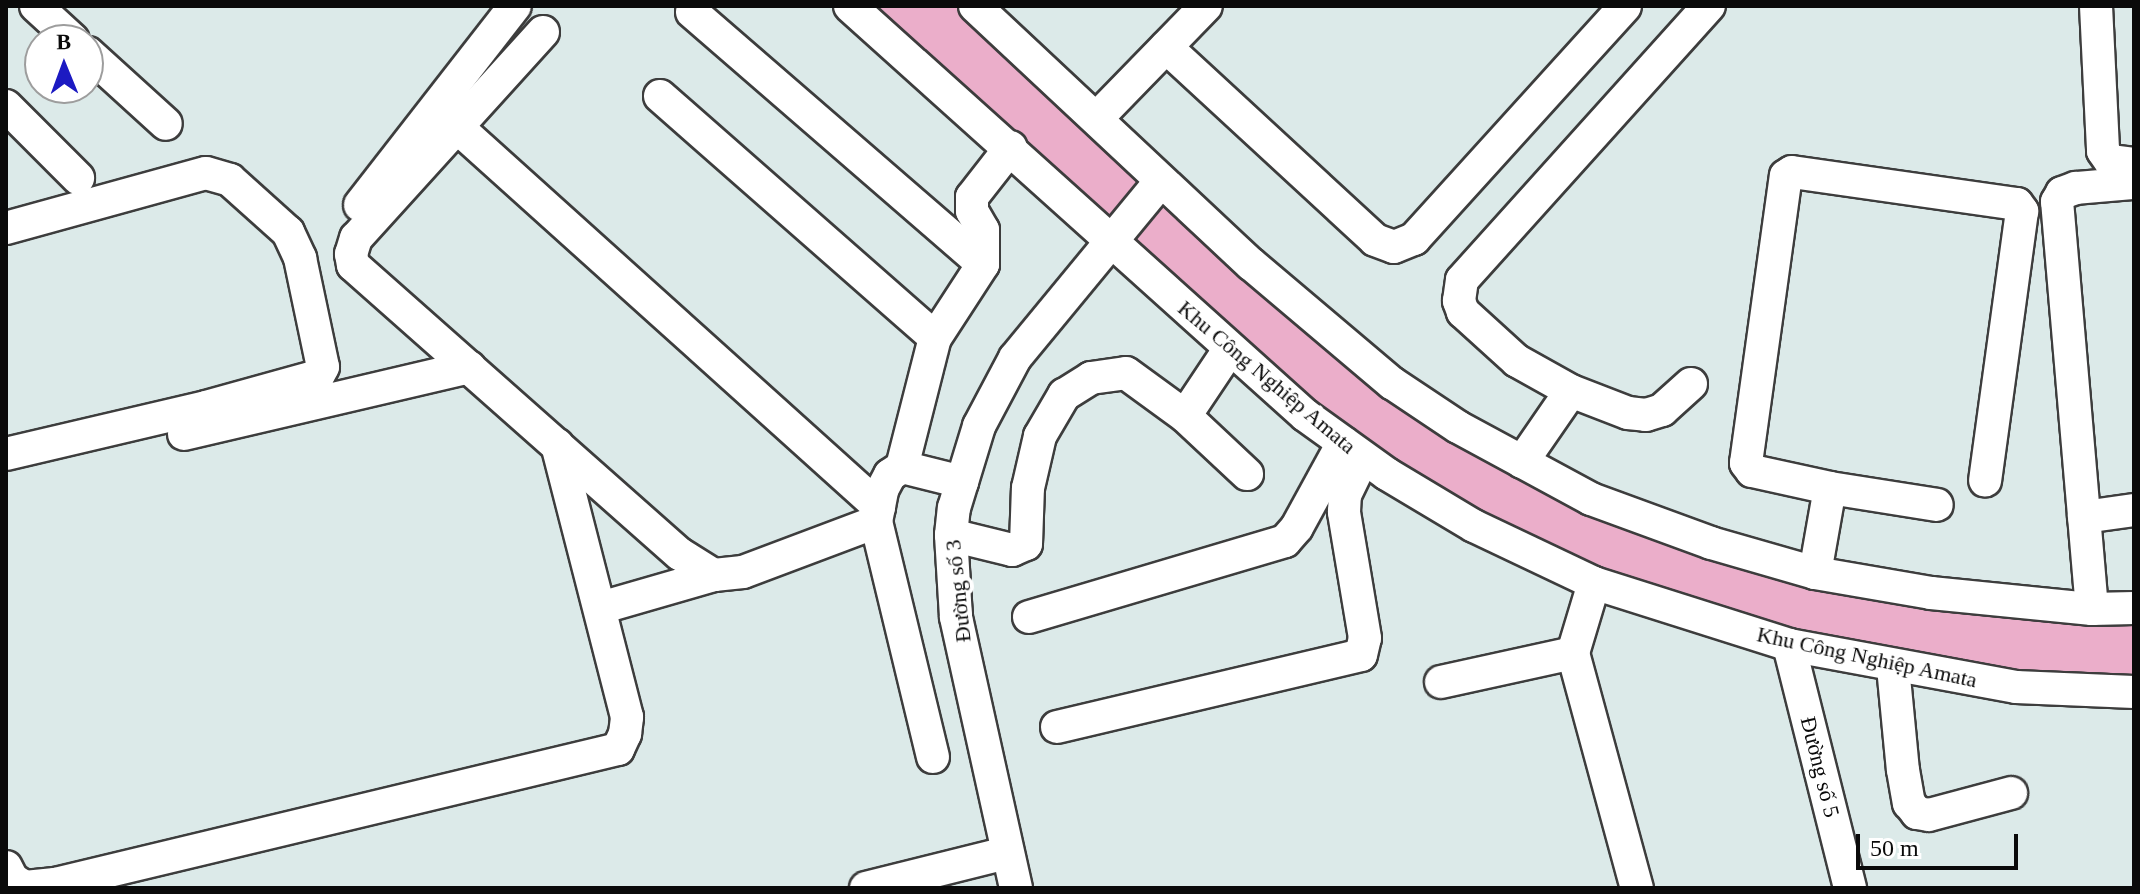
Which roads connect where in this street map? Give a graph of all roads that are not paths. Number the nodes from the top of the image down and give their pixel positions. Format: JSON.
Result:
{"nodes":[{"id":1,"x":36,"y":6,"type":"edge"},
{"id":2,"x":515,"y":6,"type":"edge"},
{"id":3,"x":850,"y":6,"type":"edge"},
{"id":4,"x":975,"y":6,"type":"edge"},
{"id":5,"x":1206,"y":6,"type":"edge"},
{"id":6,"x":1625,"y":6,"type":"edge"},
{"id":7,"x":1709,"y":6,"type":"edge"},
{"id":8,"x":2096,"y":6,"type":"edge"},
{"id":9,"x":692,"y":12,"type":"dead end"},
{"id":10,"x":56,"y":24,"type":"edge"},
{"id":11,"x":543,"y":32,"type":"dead end"},
{"id":12,"x":1166,"y":47,"type":"junction"},
{"id":13,"x":104,"y":68,"type":"edge"},
{"id":14,"x":660,"y":96,"type":"dead end"},
{"id":15,"x":6,"y":106,"type":"edge"},
{"id":16,"x":1097,"y":118,"type":"junction"},
{"id":17,"x":166,"y":124,"type":"dead end"},
{"id":18,"x":457,"y":127,"type":"junction"},
{"id":19,"x":1011,"y":147,"type":"junction"},
{"id":20,"x":2134,"y":164,"type":"edge"},
{"id":21,"x":78,"y":178,"type":"dead end"},
{"id":22,"x":1161,"y":181,"type":"junction"},
{"id":23,"x":2134,"y":183,"type":"edge"},
{"id":24,"x":343,"y":227,"type":"dead end"},
{"id":25,"x":6,"y":228,"type":"edge"},
{"id":26,"x":1111,"y":240,"type":"junction"},
{"id":27,"x":983,"y":264,"type":"junction"},
{"id":28,"x":935,"y":338,"type":"junction"},
{"id":29,"x":1229,"y":350,"type":"junction"},
{"id":30,"x":469,"y":367,"type":"junction"},
{"id":31,"x":1691,"y":384,"type":"dead end"},
{"id":32,"x":1571,"y":391,"type":"junction"},
{"id":33,"x":1185,"y":416,"type":"junction"},
{"id":34,"x":557,"y":445,"type":"junction"},
{"id":35,"x":1353,"y":450,"type":"junction"},
{"id":36,"x":6,"y":454,"type":"edge"},
{"id":37,"x":1522,"y":462,"type":"junction"},
{"id":38,"x":902,"y":467,"type":"junction"},
{"id":39,"x":1247,"y":474,"type":"dead end"},
{"id":40,"x":6,"y":476,"type":"edge"},
{"id":41,"x":1985,"y":480,"type":"dead end"},
{"id":42,"x":962,"y":482,"type":"junction"},
{"id":43,"x":1830,"y":488,"type":"junction"},
{"id":44,"x":1937,"y":505,"type":"dead end"},
{"id":45,"x":2134,"y":510,"type":"edge"},
{"id":46,"x":877,"y":514,"type":"junction"},
{"id":47,"x":2084,"y":517,"type":"junction"},
{"id":48,"x":951,"y":535,"type":"junction"},
{"id":49,"x":1815,"y":573,"type":"junction"},
{"id":50,"x":714,"y":575,"type":"junction"},
{"id":51,"x":1594,"y":583,"type":"junction"},
{"id":52,"x":600,"y":608,"type":"junction"},
{"id":53,"x":2134,"y":608,"type":"edge"},
{"id":54,"x":2092,"y":609,"type":"junction"},
{"id":55,"x":1029,"y":617,"type":"dead end"},
{"id":56,"x":1789,"y":645,"type":"junction"},
{"id":57,"x":1573,"y":653,"type":"junction"},
{"id":58,"x":1893,"y":667,"type":"junction"},
{"id":59,"x":1441,"y":682,"type":"dead end"},
{"id":60,"x":2134,"y":692,"type":"edge"},
{"id":61,"x":1057,"y":727,"type":"dead end"},
{"id":62,"x":933,"y":757,"type":"dead end"},
{"id":63,"x":2011,"y":793,"type":"dead end"},
{"id":64,"x":1006,"y":853,"type":"junction"},
{"id":65,"x":6,"y":867,"type":"edge"},
{"id":66,"x":866,"y":888,"type":"edge"},
{"id":67,"x":1016,"y":888,"type":"edge"},
{"id":68,"x":1637,"y":888,"type":"edge"},
{"id":69,"x":1850,"y":888,"type":"edge"}],
"edges":[{"from":1,"to":10,"type":"street"},
{"from":2,"to":24,"type":"street"},
{"from":3,"to":19,"type":"street","name":"Khu Công Nghiệp Amata"},
{"from":4,"to":16,"type":"street"},
{"from":5,"to":12,"type":"street"},
{"from":6,"to":12,"type":"street"},
{"from":7,"to":32,"type":"street"},
{"from":8,"to":20,"type":"street"},
{"from":9,"to":27,"type":"street"},
{"from":11,"to":18,"type":"street"},
{"from":12,"to":16,"type":"street"},
{"from":13,"to":17,"type":"street"},
{"from":14,"to":28,"type":"street"},
{"from":15,"to":21,"type":"street"},
{"from":16,"to":22,"type":"street"},
{"from":18,"to":30,"type":"street"},
{"from":18,"to":46,"type":"street"},
{"from":19,"to":26,"type":"street","name":"Khu Công Nghiệp Amata"},
{"from":19,"to":27,"type":"street"},
{"from":22,"to":26,"type":"street","name":"Đường số 3"},
{"from":22,"to":37,"type":"street"},
{"from":23,"to":47,"type":"street"},
{"from":25,"to":36,"type":"street"},
{"from":26,"to":29,"type":"street","name":"Khu Công Nghiệp Amata"},
{"from":26,"to":42,"type":"street","name":"Đường số 3"},
{"from":27,"to":28,"type":"street"},
{"from":28,"to":38,"type":"street"},
{"from":29,"to":33,"type":"street"},
{"from":29,"to":35,"type":"street","name":"Khu Công Nghiệp Amata"},
{"from":30,"to":34,"type":"street"},
{"from":30,"to":40,"type":"street"},
{"from":31,"to":32,"type":"street"},
{"from":32,"to":37,"type":"street"},
{"from":33,"to":39,"type":"street"},
{"from":33,"to":48,"type":"street"},
{"from":34,"to":50,"type":"street"},
{"from":34,"to":52,"type":"street"},
{"from":35,"to":51,"type":"street","name":"Khu Công Nghiệp Amata"},
{"from":35,"to":55,"type":"street"},
{"from":35,"to":61,"type":"street"},
{"from":37,"to":49,"type":"street"},
{"from":38,"to":42,"type":"street"},
{"from":38,"to":46,"type":"street"},
{"from":41,"to":43,"type":"street"},
{"from":42,"to":48,"type":"street","name":"Đường số 3"},
{"from":43,"to":44,"type":"street"},
{"from":43,"to":49,"type":"street"},
{"from":45,"to":47,"type":"street"},
{"from":46,"to":50,"type":"street"},
{"from":46,"to":62,"type":"street"},
{"from":47,"to":54,"type":"street"},
{"from":48,"to":64,"type":"street","name":"Đường số 3"},
{"from":49,"to":54,"type":"street"},
{"from":50,"to":52,"type":"street"},
{"from":51,"to":56,"type":"street","name":"Khu Công Nghiệp Amata"},
{"from":51,"to":57,"type":"street"},
{"from":52,"to":65,"type":"street"},
{"from":53,"to":54,"type":"street"},
{"from":56,"to":58,"type":"street","name":"Khu Công Nghiệp Amata"},
{"from":56,"to":69,"type":"street","name":"Đường số 5"},
{"from":57,"to":59,"type":"street"},
{"from":57,"to":68,"type":"street"},
{"from":58,"to":60,"type":"street","name":"Khu Công Nghiệp Amata"},
{"from":58,"to":63,"type":"street"},
{"from":64,"to":66,"type":"street"},
{"from":64,"to":67,"type":"street","name":"Đường số 3"}]}
